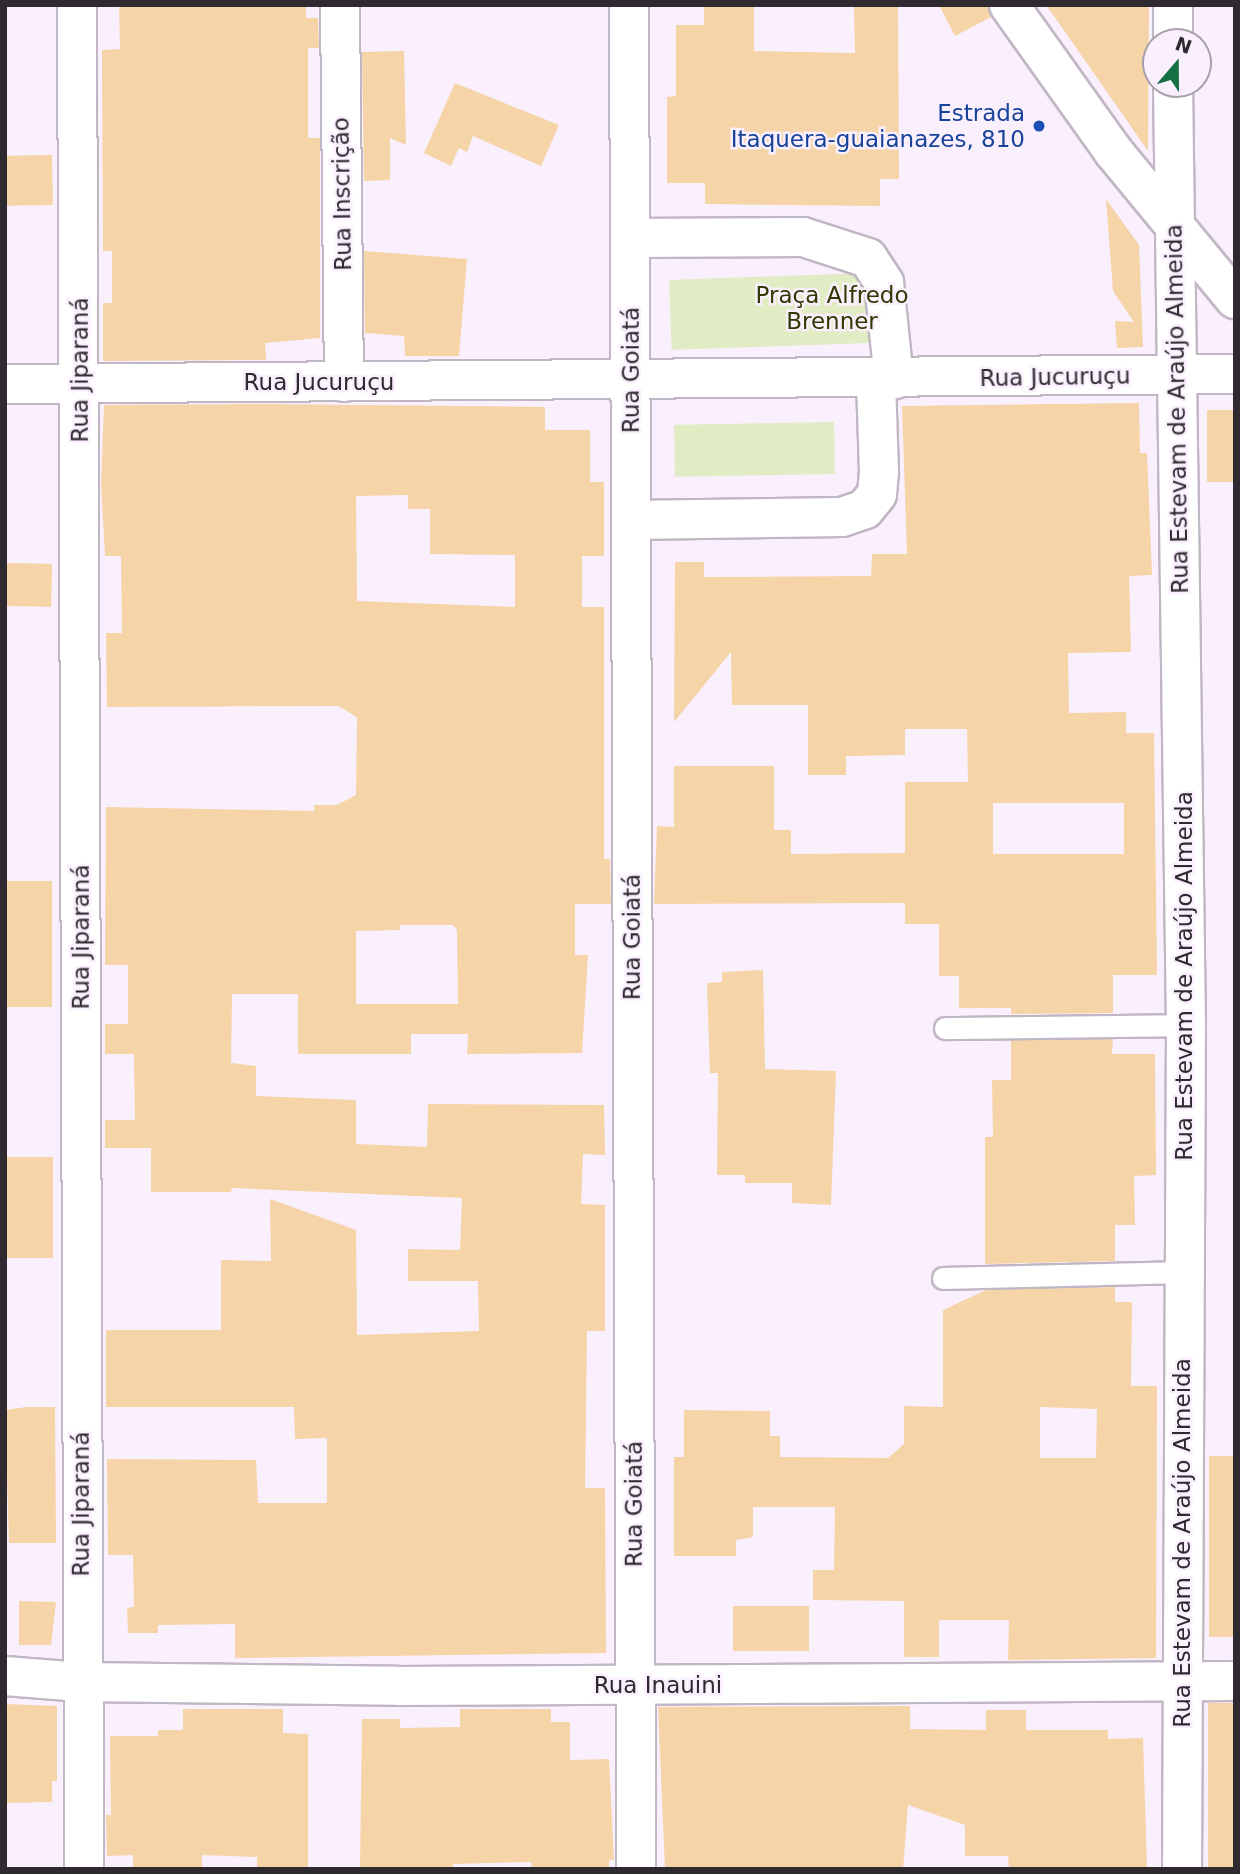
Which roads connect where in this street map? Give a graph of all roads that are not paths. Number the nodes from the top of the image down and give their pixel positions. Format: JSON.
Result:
{"nodes":[{"id":1,"x":77,"y":5,"type":"edge"},
{"id":2,"x":340,"y":5,"type":"edge"},
{"id":3,"x":629,"y":5,"type":"edge"},
{"id":4,"x":1009,"y":5,"type":"edge"},
{"id":5,"x":1173,"y":5,"type":"edge"},
{"id":6,"x":1173,"y":28,"type":"edge"},
{"id":7,"x":1173,"y":98,"type":"edge"},
{"id":8,"x":1174,"y":224,"type":"junction"},
{"id":9,"x":631,"y":238,"type":"junction"},
{"id":10,"x":1235,"y":299,"type":"edge"},
{"id":11,"x":1235,"y":374,"type":"edge"},
{"id":12,"x":1177,"y":375,"type":"junction"},
{"id":13,"x":885,"y":379,"type":"junction"},
{"id":14,"x":344,"y":382,"type":"junction"},
{"id":15,"x":632,"y":382,"type":"junction"},
{"id":16,"x":5,"y":384,"type":"edge"},
{"id":17,"x":81,"y":384,"type":"junction"},
{"id":18,"x":631,"y":520,"type":"junction"},
{"id":19,"x":1186,"y":1025,"type":"junction"},
{"id":20,"x":945,"y":1028,"type":"dead end"},
{"id":21,"x":1184,"y":1272,"type":"junction"},
{"id":22,"x":943,"y":1278,"type":"dead end"},
{"id":23,"x":5,"y":1675,"type":"edge"},
{"id":24,"x":1180,"y":1681,"type":"junction"},
{"id":25,"x":1235,"y":1681,"type":"edge"},
{"id":26,"x":81,"y":1682,"type":"junction"},
{"id":27,"x":635,"y":1685,"type":"junction"},
{"id":28,"x":84,"y":1869,"type":"edge"},
{"id":29,"x":636,"y":1869,"type":"edge"},
{"id":30,"x":1182,"y":1869,"type":"edge"}],
"edges":[{"from":1,"to":17,"type":"street","name":"Rua Jiparaná"},
{"from":2,"to":14,"type":"street","name":"Rua Inscrição"},
{"from":3,"to":9,"type":"street","name":"Rua Goiatá"},
{"from":4,"to":8,"type":"street"},
{"from":5,"to":6,"type":"street"},
{"from":7,"to":8,"type":"street","name":"Rua Estevam de Araújo Almeida"},
{"from":8,"to":10,"type":"street"},
{"from":8,"to":12,"type":"street","name":"Rua Estevam de Araújo Almeida"},
{"from":9,"to":13,"type":"street"},
{"from":9,"to":15,"type":"street","name":"Rua Goiatá"},
{"from":11,"to":12,"type":"street","name":"Rua Jucuruçu"},
{"from":12,"to":13,"type":"street","name":"Rua Jucuruçu"},
{"from":12,"to":19,"type":"street","name":"Rua Estevam de Araújo Almeida"},
{"from":13,"to":15,"type":"street"},
{"from":13,"to":18,"type":"street"},
{"from":14,"to":15,"type":"street","name":"Rua Jucuruçu"},
{"from":14,"to":17,"type":"street","name":"Rua Jucuruçu"},
{"from":15,"to":18,"type":"street","name":"Rua Goiatá"},
{"from":16,"to":17,"type":"street","name":"Rua Jucuruçu"},
{"from":17,"to":26,"type":"street","name":"Rua Jiparaná"},
{"from":18,"to":27,"type":"street","name":"Rua Goiatá"},
{"from":19,"to":20,"type":"lane"},
{"from":19,"to":21,"type":"street","name":"Rua Estevam de Araújo Almeida"},
{"from":21,"to":22,"type":"lane"},
{"from":21,"to":24,"type":"street","name":"Rua Estevam de Araújo Almeida"},
{"from":23,"to":26,"type":"street","name":"Rua Inauini"},
{"from":24,"to":25,"type":"street","name":"Rua Inauini"},
{"from":24,"to":27,"type":"street","name":"Rua Inauini"},
{"from":24,"to":30,"type":"street","name":"Rua Estevam de Araújo Almeida"},
{"from":26,"to":27,"type":"street","name":"Rua Inauini"},
{"from":26,"to":28,"type":"street","name":"Rua Jiparaná"},
{"from":27,"to":29,"type":"street","name":"Rua Goiatá"}]}
